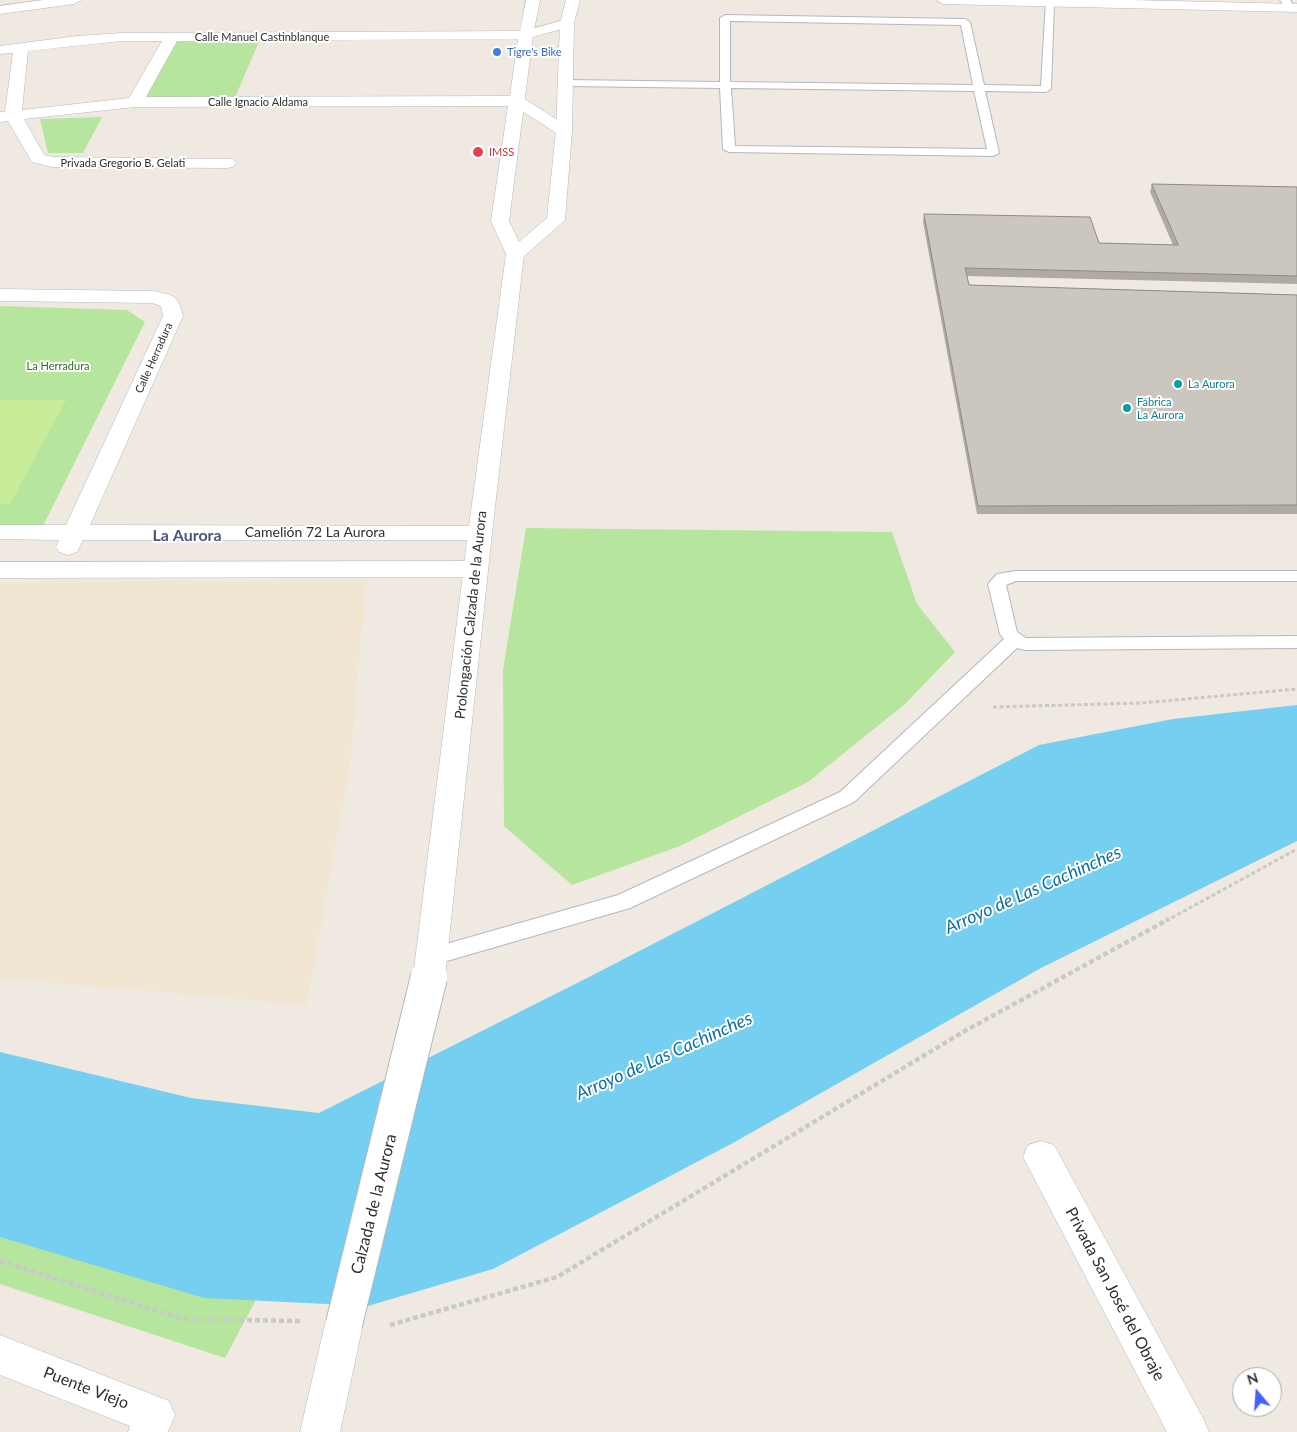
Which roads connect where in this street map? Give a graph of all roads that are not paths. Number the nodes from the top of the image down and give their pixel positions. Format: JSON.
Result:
{"nodes":[{"id":1,"x":74,"y":0,"type":"edge"},
{"id":2,"x":533,"y":0,"type":"edge"},
{"id":3,"x":572,"y":0,"type":"edge"},
{"id":4,"x":943,"y":0,"type":"edge"},
{"id":5,"x":1049,"y":2,"type":"junction"},
{"id":6,"x":1290,"y":5,"type":"edge"},
{"id":7,"x":0,"y":10,"type":"edge"},
{"id":8,"x":568,"y":23,"type":"junction"},
{"id":9,"x":526,"y":35,"type":"junction"},
{"id":10,"x":172,"y":37,"type":"junction"},
{"id":11,"x":21,"y":47,"type":"junction"},
{"id":12,"x":0,"y":50,"type":"edge"},
{"id":13,"x":566,"y":83,"type":"junction"},
{"id":14,"x":725,"y":85,"type":"junction"},
{"id":15,"x":979,"y":88,"type":"junction"},
{"id":16,"x":517,"y":101,"type":"junction"},
{"id":17,"x":135,"y":102,"type":"junction"},
{"id":18,"x":7,"y":116,"type":"edge"},
{"id":19,"x":564,"y":132,"type":"junction"},
{"id":20,"x":227,"y":164,"type":"dead end"},
{"id":21,"x":515,"y":254,"type":"junction"},
{"id":22,"x":0,"y":295,"type":"edge"},
{"id":23,"x":0,"y":532,"type":"edge"},
{"id":24,"x":75,"y":532,"type":"junction"},
{"id":25,"x":480,"y":533,"type":"junction"},
{"id":26,"x":476,"y":569,"type":"junction"},
{"id":27,"x":0,"y":570,"type":"edge"},
{"id":28,"x":58,"y":570,"type":"junction"},
{"id":29,"x":1297,"y":576,"type":"edge"},
{"id":30,"x":1014,"y":640,"type":"junction"},
{"id":31,"x":1297,"y":642,"type":"edge"},
{"id":32,"x":431,"y":967,"type":"junction"},
{"id":33,"x":1041,"y":1157,"type":"dead end"},
{"id":34,"x":0,"y":1355,"type":"edge"},
{"id":35,"x":148,"y":1432,"type":"edge"},
{"id":36,"x":320,"y":1432,"type":"edge"},
{"id":37,"x":1189,"y":1432,"type":"edge"}],
"edges":[{"from":1,"to":7,"type":"street"},
{"from":2,"to":9,"type":"street"},
{"from":3,"to":8,"type":"street"},
{"from":4,"to":5,"type":"street"},
{"from":5,"to":6,"type":"street"},
{"from":5,"to":15,"type":"lane"},
{"from":8,"to":9,"type":"street","name":"Calle Manuel Castinblanque"},
{"from":8,"to":13,"type":"street"},
{"from":9,"to":10,"type":"street","name":"Calle Manuel Castinblanque"},
{"from":9,"to":16,"type":"street"},
{"from":10,"to":11,"type":"street","name":"Calle Manuel Castinblanque"},
{"from":10,"to":17,"type":"street"},
{"from":11,"to":12,"type":"street","name":"Calle Manuel Castinblanque"},
{"from":11,"to":18,"type":"street"},
{"from":13,"to":14,"type":"lane"},
{"from":13,"to":19,"type":"street"},
{"from":14,"to":15,"type":"lane"},
{"from":14,"to":15,"type":"lane"},
{"from":14,"to":15,"type":"lane"},
{"from":16,"to":17,"type":"street","name":"Calle Ignacio Aldama"},
{"from":16,"to":19,"type":"street"},
{"from":16,"to":21,"type":"street"},
{"from":17,"to":18,"type":"street","name":"Calle Ignacio Aldama"},
{"from":18,"to":20,"type":"street","name":"Privada Gregorio B. Gelati"},
{"from":19,"to":21,"type":"street"},
{"from":21,"to":25,"type":"street","name":"Prolongación Calzada de la Aurora"},
{"from":22,"to":24,"type":"street","name":"Calle Herradura"},
{"from":23,"to":24,"type":"street","name":"Camelión 72 La Aurora"},
{"from":24,"to":25,"type":"street","name":"Camelión 72 La Aurora"},
{"from":24,"to":28,"type":"street","name":"Calle Herradura"},
{"from":25,"to":26,"type":"street","name":"Prolongación Calzada de la Aurora"},
{"from":26,"to":28,"type":"street"},
{"from":26,"to":32,"type":"street","name":"Prolongación Calzada de la Aurora"},
{"from":27,"to":28,"type":"street"},
{"from":29,"to":30,"type":"lane"},
{"from":30,"to":31,"type":"lane"},
{"from":30,"to":32,"type":"lane"},
{"from":32,"to":36,"type":"street","name":"Calzada de la Aurora","bridge":true},
{"from":33,"to":37,"type":"street","name":"Privada San José del Obraje"},
{"from":34,"to":35,"type":"street","name":"Puente Viejo"}]}
